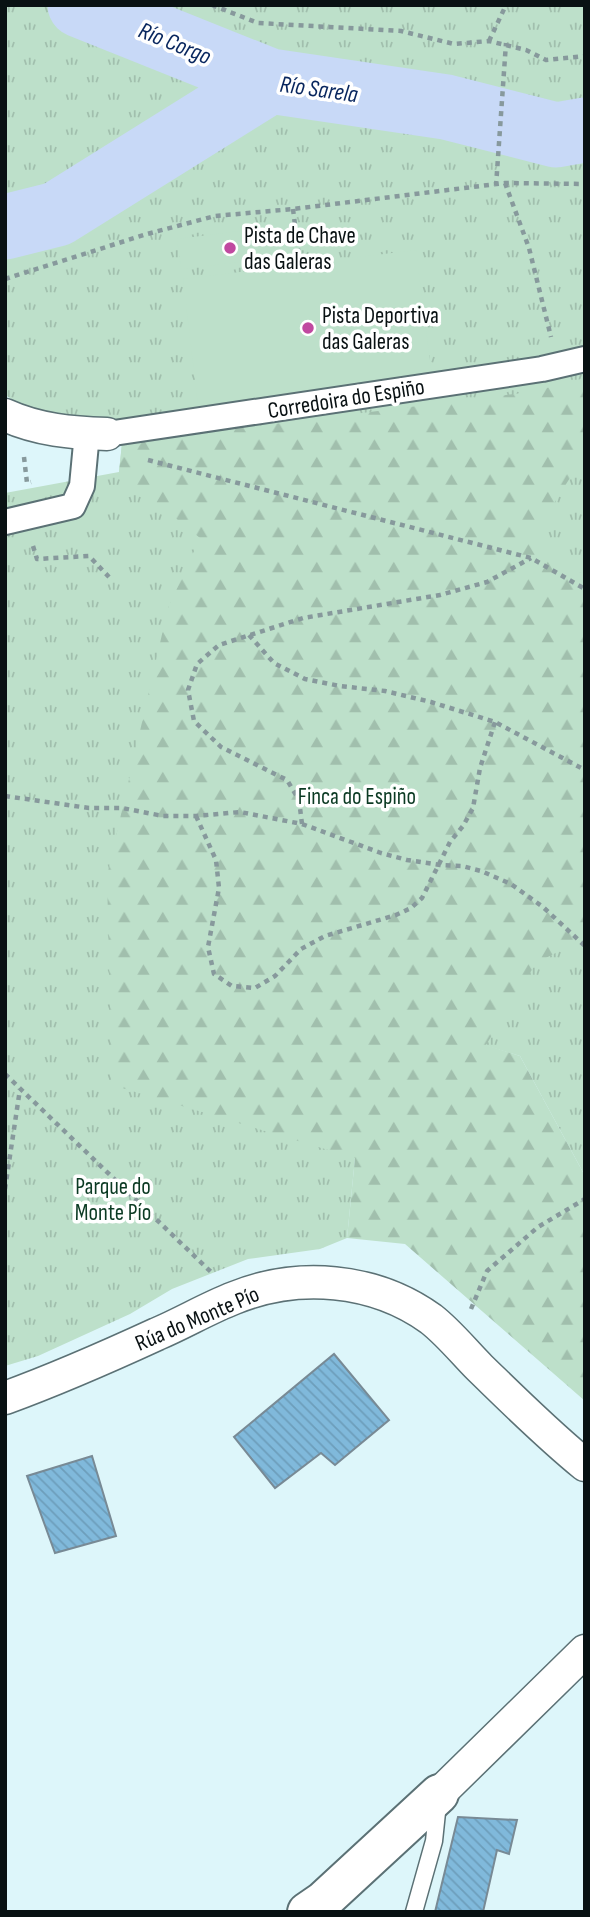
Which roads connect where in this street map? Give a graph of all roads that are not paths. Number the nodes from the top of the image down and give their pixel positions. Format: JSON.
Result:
{"nodes":[{"id":1,"x":585,"y":359,"type":"edge"},
{"id":2,"x":5,"y":415,"type":"edge"},
{"id":3,"x":97,"y":434,"type":"junction"},
{"id":4,"x":5,"y":522,"type":"edge"},
{"id":5,"x":5,"y":1398,"type":"edge"},
{"id":6,"x":585,"y":1465,"type":"edge"},
{"id":7,"x":585,"y":1651,"type":"edge"},
{"id":8,"x":439,"y":1794,"type":"junction"},
{"id":9,"x":307,"y":1912,"type":"edge"},
{"id":10,"x":414,"y":1912,"type":"edge"}],
"edges":[{"from":1,"to":3,"type":"street","name":"Corredoira do Espiño"},
{"from":2,"to":3,"type":"street"},
{"from":3,"to":4,"type":"street"},
{"from":5,"to":6,"type":"street","name":"Rúa do Monte Pío"},
{"from":7,"to":8,"type":"street"},
{"from":8,"to":9,"type":"street"},
{"from":8,"to":10,"type":"lane"}]}
